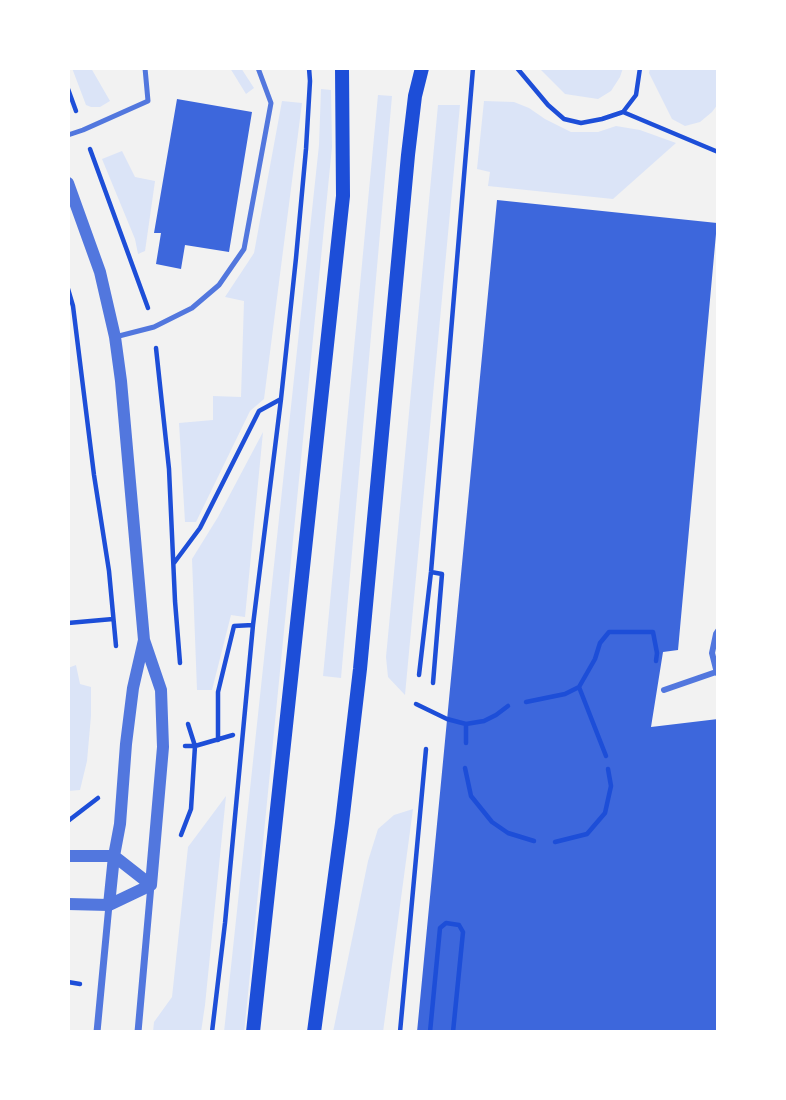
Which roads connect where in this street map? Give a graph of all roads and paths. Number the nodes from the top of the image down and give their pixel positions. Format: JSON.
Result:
{"nodes":[{"id":1,"x":145,"y":68,"type":"edge"},
{"id":2,"x":258,"y":68,"type":"edge"},
{"id":3,"x":309,"y":68,"type":"edge"},
{"id":4,"x":342,"y":68,"type":"edge"},
{"id":5,"x":422,"y":68,"type":"edge"},
{"id":6,"x":473,"y":68,"type":"edge"},
{"id":7,"x":517,"y":68,"type":"edge"},
{"id":8,"x":640,"y":68,"type":"edge"},
{"id":9,"x":623,"y":112,"type":"junction"},
{"id":10,"x":68,"y":135,"type":"edge"},
{"id":11,"x":718,"y":152,"type":"edge"},
{"id":12,"x":68,"y":183,"type":"edge"},
{"id":13,"x":68,"y":289,"type":"edge"},
{"id":14,"x":71,"y":306,"type":"edge"},
{"id":15,"x":116,"y":337,"type":"junction"},
{"id":16,"x":281,"y":399,"type":"junction"},
{"id":17,"x":173,"y":564,"type":"dead end"},
{"id":18,"x":431,"y":572,"type":"junction"},
{"id":19,"x":113,"y":619,"type":"junction"},
{"id":20,"x":68,"y":623,"type":"edge"},
{"id":21,"x":253,"y":625,"type":"junction"},
{"id":22,"x":718,"y":631,"type":"edge"},
{"id":23,"x":145,"y":640,"type":"junction"},
{"id":24,"x":117,"y":657,"type":"dead end"},
{"id":25,"x":656,"y":660,"type":"dead end"},
{"id":26,"x":717,"y":673,"type":"edge"},
{"id":27,"x":419,"y":675,"type":"dead end"},
{"id":28,"x":433,"y":683,"type":"dead end"},
{"id":29,"x":579,"y":687,"type":"junction"},
{"id":30,"x":664,"y":690,"type":"dead end"},
{"id":31,"x":526,"y":702,"type":"dead end"},
{"id":32,"x":416,"y":704,"type":"dead end"},
{"id":33,"x":508,"y":706,"type":"dead end"},
{"id":34,"x":466,"y":724,"type":"junction"},
{"id":35,"x":218,"y":740,"type":"dead end"},
{"id":36,"x":466,"y":743,"type":"dead end"},
{"id":37,"x":426,"y":749,"type":"dead end"},
{"id":38,"x":606,"y":756,"type":"dead end"},
{"id":39,"x":465,"y":768,"type":"dead end"},
{"id":40,"x":608,"y":769,"type":"dead end"},
{"id":41,"x":103,"y":789,"type":"dead end"},
{"id":42,"x":68,"y":821,"type":"edge"},
{"id":43,"x":534,"y":841,"type":"dead end"},
{"id":44,"x":555,"y":842,"type":"dead end"},
{"id":45,"x":68,"y":856,"type":"edge"},
{"id":46,"x":114,"y":856,"type":"junction"},
{"id":47,"x":151,"y":885,"type":"junction"},
{"id":48,"x":68,"y":904,"type":"edge"},
{"id":49,"x":109,"y":905,"type":"junction"},
{"id":50,"x":68,"y":982,"type":"edge"},
{"id":51,"x":83,"y":985,"type":"dead end"},
{"id":52,"x":97,"y":1032,"type":"edge"},
{"id":53,"x":138,"y":1032,"type":"edge"},
{"id":54,"x":212,"y":1032,"type":"edge"},
{"id":55,"x":253,"y":1032,"type":"edge"},
{"id":56,"x":314,"y":1032,"type":"edge"},
{"id":57,"x":400,"y":1032,"type":"edge"},
{"id":58,"x":430,"y":1032,"type":"edge"},
{"id":59,"x":453,"y":1032,"type":"edge"}],
"edges":[{"from":1,"to":10,"type":"lane"},
{"from":2,"to":15,"type":"lane"},
{"from":3,"to":16,"type":"path"},
{"from":4,"to":55,"type":"main road"},
{"from":5,"to":56,"type":"main road"},
{"from":6,"to":18,"type":"path"},
{"from":7,"to":9,"type":"path"},
{"from":8,"to":9,"type":"path"},
{"from":9,"to":11,"type":"path"},
{"from":12,"to":15,"type":"street"},
{"from":13,"to":14,"type":"path"},
{"from":14,"to":19,"type":"path"},
{"from":15,"to":23,"type":"street"},
{"from":16,"to":17,"type":"path"},
{"from":16,"to":21,"type":"path"},
{"from":18,"to":27,"type":"path"},
{"from":18,"to":28,"type":"path"},
{"from":19,"to":20,"type":"path"},
{"from":19,"to":24,"type":"path"},
{"from":21,"to":35,"type":"path"},
{"from":21,"to":54,"type":"path"},
{"from":22,"to":26,"type":"street"},
{"from":23,"to":46,"type":"street"},
{"from":23,"to":47,"type":"street"},
{"from":25,"to":29,"type":"path"},
{"from":26,"to":30,"type":"street"},
{"from":29,"to":31,"type":"path"},
{"from":29,"to":38,"type":"path"},
{"from":32,"to":34,"type":"path"},
{"from":33,"to":34,"type":"path"},
{"from":34,"to":36,"type":"path"},
{"from":37,"to":57,"type":"path"},
{"from":39,"to":43,"type":"path"},
{"from":40,"to":44,"type":"path"},
{"from":41,"to":42,"type":"path"},
{"from":45,"to":46,"type":"street"},
{"from":46,"to":47,"type":"street"},
{"from":46,"to":49,"type":"street"},
{"from":47,"to":49,"type":"street"},
{"from":47,"to":53,"type":"street"},
{"from":48,"to":49,"type":"street"},
{"from":49,"to":52,"type":"street"},
{"from":50,"to":51,"type":"path"},
{"from":58,"to":59,"type":"path"}]}
